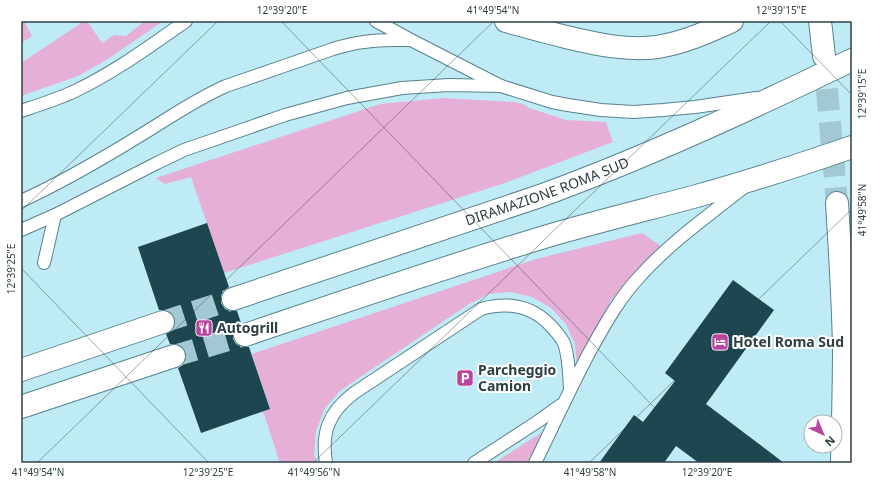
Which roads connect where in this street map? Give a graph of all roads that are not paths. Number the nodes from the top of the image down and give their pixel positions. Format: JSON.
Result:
{"nodes":[{"id":1,"x":186,"y":21,"type":"edge"},
{"id":2,"x":376,"y":21,"type":"edge"},
{"id":3,"x":506,"y":21,"type":"edge"},
{"id":4,"x":732,"y":21,"type":"edge"},
{"id":5,"x":820,"y":21,"type":"edge"},
{"id":6,"x":411,"y":40,"type":"junction"},
{"id":7,"x":824,"y":56,"type":"tunnel mouth"},
{"id":8,"x":852,"y":60,"type":"edge"},
{"id":9,"x":501,"y":86,"type":"junction"},
{"id":10,"x":777,"y":95,"type":"junction"},
{"id":11,"x":21,"y":111,"type":"edge"},
{"id":12,"x":852,"y":147,"type":"edge"},
{"id":13,"x":755,"y":178,"type":"junction"},
{"id":14,"x":21,"y":201,"type":"edge"},
{"id":15,"x":837,"y":203,"type":"tunnel mouth"},
{"id":16,"x":55,"y":215,"type":"junction"},
{"id":17,"x":21,"y":230,"type":"edge"},
{"id":18,"x":44,"y":263,"type":"dead end"},
{"id":19,"x":233,"y":299,"type":"tunnel mouth"},
{"id":20,"x":163,"y":322,"type":"tunnel mouth"},
{"id":21,"x":245,"y":335,"type":"tunnel mouth"},
{"id":22,"x":174,"y":356,"type":"tunnel mouth"},
{"id":23,"x":21,"y":370,"type":"edge"},
{"id":24,"x":570,"y":389,"type":"junction"},
{"id":25,"x":563,"y":404,"type":"junction"},
{"id":26,"x":21,"y":407,"type":"edge"},
{"id":27,"x":326,"y":463,"type":"edge"},
{"id":28,"x":474,"y":463,"type":"edge"},
{"id":29,"x":535,"y":463,"type":"edge"},
{"id":30,"x":842,"y":463,"type":"edge"}],
"edges":[{"from":1,"to":11,"type":"lane"},
{"from":2,"to":6,"type":"lane"},
{"from":3,"to":4,"type":"main road"},
{"from":5,"to":7,"type":"main road"},
{"from":6,"to":9,"type":"lane"},
{"from":6,"to":14,"type":"lane"},
{"from":8,"to":10,"type":"main road","name":"DIRAMAZIONE ROMA SUD"},
{"from":9,"to":10,"type":"lane"},
{"from":9,"to":16,"type":"lane"},
{"from":10,"to":19,"type":"main road","name":"DIRAMAZIONE ROMA SUD"},
{"from":12,"to":13,"type":"main road"},
{"from":13,"to":21,"type":"main road"},
{"from":13,"to":24,"type":"lane"},
{"from":15,"to":30,"type":"main road"},
{"from":16,"to":17,"type":"lane"},
{"from":16,"to":18,"type":"lane"},
{"from":20,"to":23,"type":"main road"},
{"from":22,"to":26,"type":"main road"},
{"from":24,"to":25,"type":"lane"},
{"from":24,"to":27,"type":"lane"},
{"from":25,"to":28,"type":"lane"},
{"from":25,"to":29,"type":"lane"}]}
